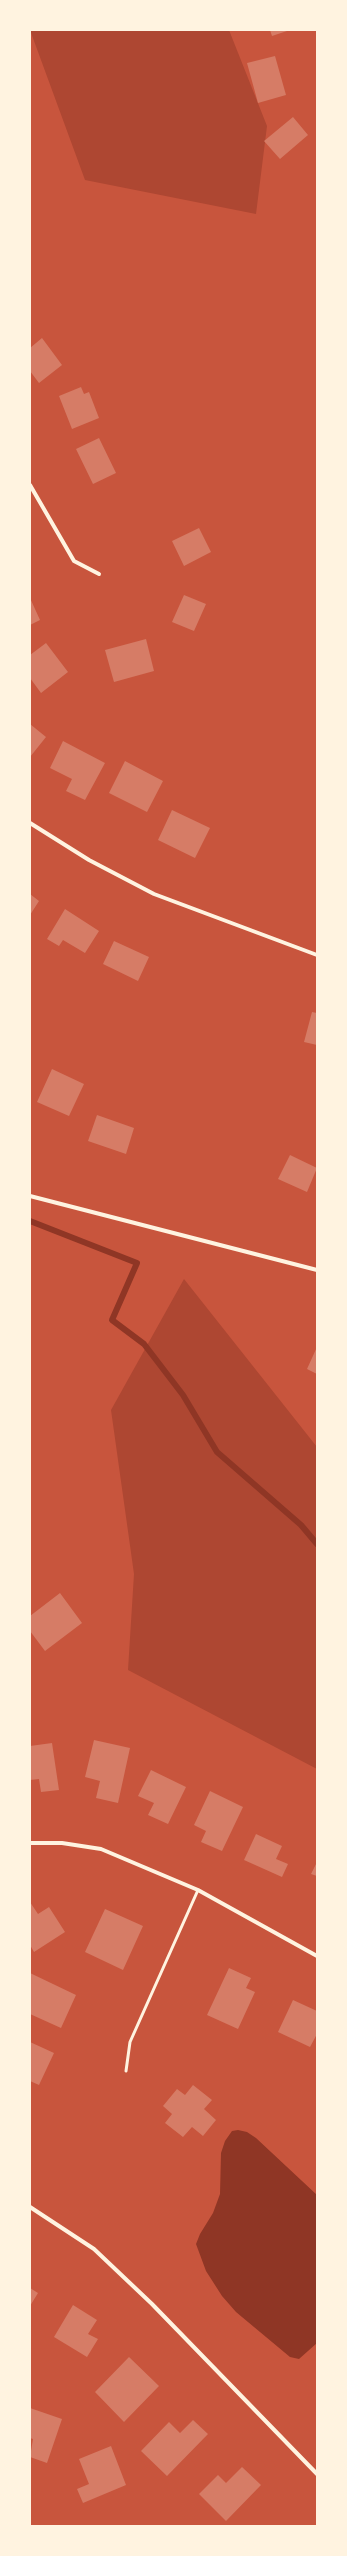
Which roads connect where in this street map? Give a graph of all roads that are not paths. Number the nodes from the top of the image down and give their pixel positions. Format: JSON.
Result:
{"nodes":[{"id":1,"x":30,"y":485,"type":"edge"},
{"id":2,"x":99,"y":574,"type":"dead end"},
{"id":3,"x":30,"y":823,"type":"edge"},
{"id":4,"x":317,"y":955,"type":"edge"},
{"id":5,"x":30,"y":1196,"type":"edge"},
{"id":6,"x":317,"y":1270,"type":"edge"},
{"id":7,"x":30,"y":1843,"type":"edge"},
{"id":8,"x":198,"y":1890,"type":"junction"},
{"id":9,"x":317,"y":1956,"type":"edge"},
{"id":10,"x":126,"y":2071,"type":"dead end"},
{"id":11,"x":30,"y":2207,"type":"edge"},
{"id":12,"x":317,"y":2474,"type":"edge"}],
"edges":[{"from":1,"to":2,"type":"street"},
{"from":3,"to":4,"type":"street"},
{"from":5,"to":6,"type":"street"},
{"from":7,"to":8,"type":"street"},
{"from":8,"to":9,"type":"street"},
{"from":8,"to":10,"type":"lane"},
{"from":11,"to":12,"type":"street"}]}
